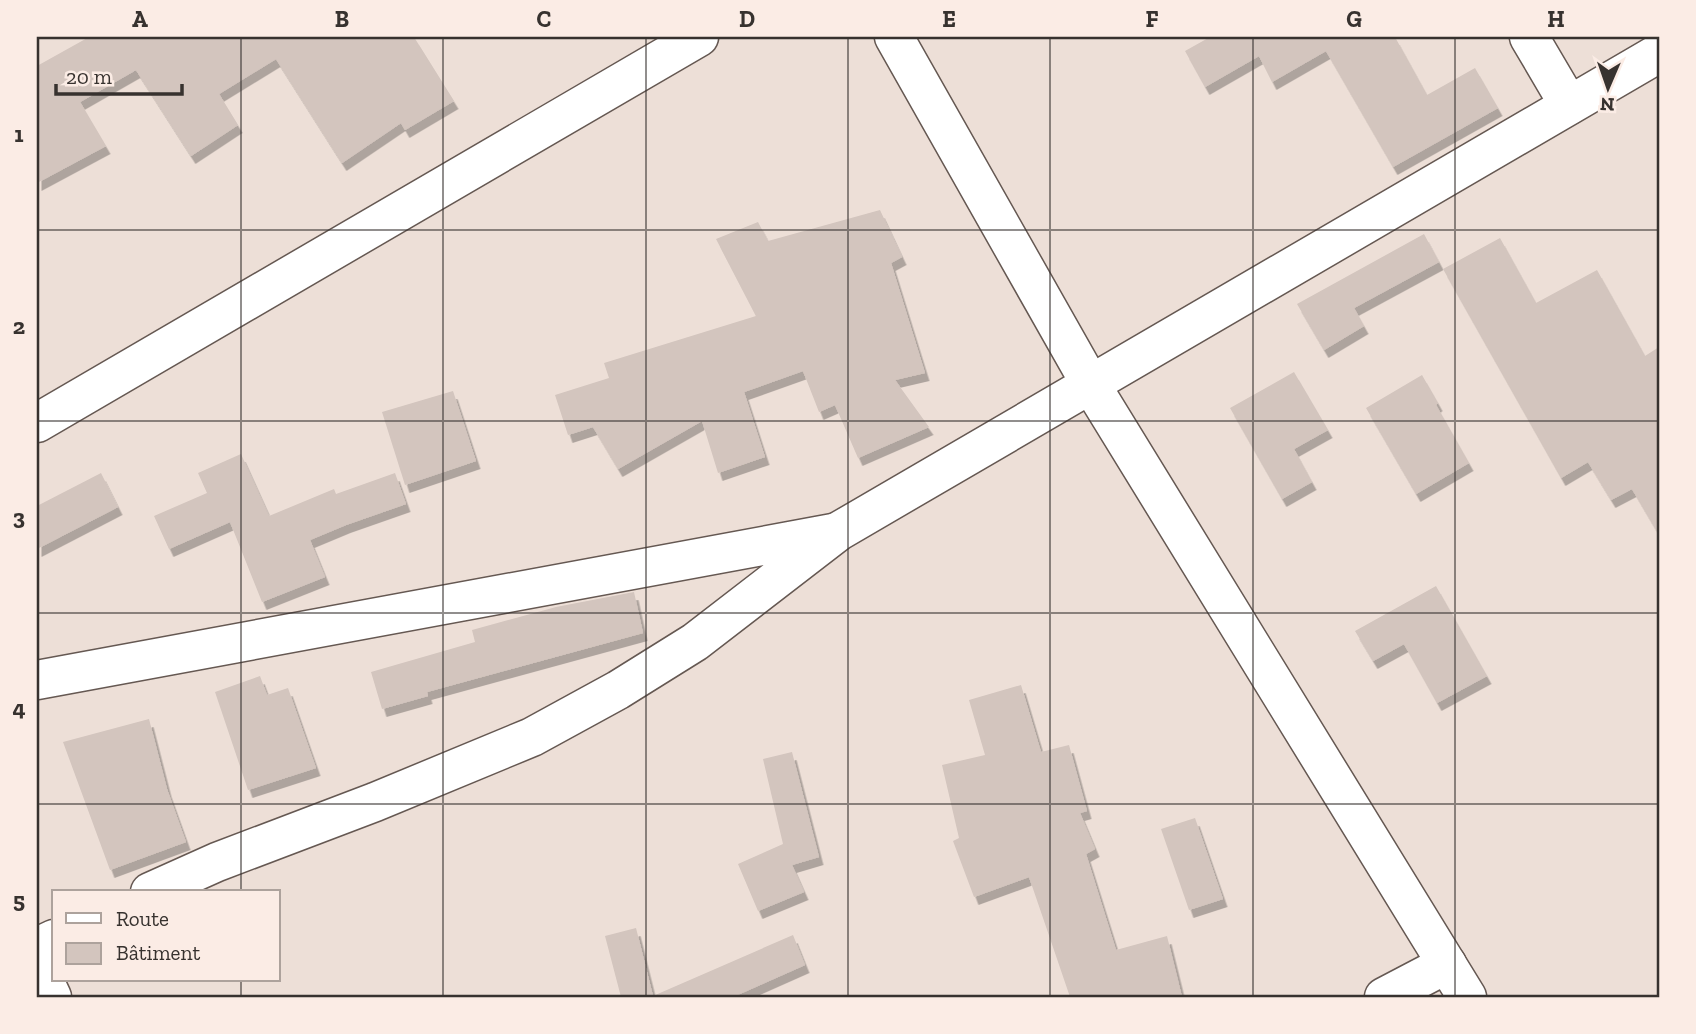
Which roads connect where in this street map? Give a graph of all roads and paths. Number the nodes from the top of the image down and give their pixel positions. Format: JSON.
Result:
{"nodes":[{"id":1,"x":699,"y":37,"type":"edge"},
{"id":2,"x":894,"y":37,"type":"edge"},
{"id":3,"x":1528,"y":37,"type":"edge"},
{"id":4,"x":1659,"y":53,"type":"edge"},
{"id":5,"x":1569,"y":105,"type":"junction"},
{"id":6,"x":1091,"y":385,"type":"junction"},
{"id":7,"x":37,"y":423,"type":"edge"},
{"id":8,"x":839,"y":531,"type":"junction"},
{"id":9,"x":37,"y":680,"type":"edge"},
{"id":10,"x":154,"y":890,"type":"edge"},
{"id":11,"x":1447,"y":964,"type":"junction"},
{"id":12,"x":37,"y":965,"type":"edge"},
{"id":13,"x":52,"y":997,"type":"edge"},
{"id":14,"x":1384,"y":997,"type":"edge"},
{"id":15,"x":1467,"y":997,"type":"edge"}],
"edges":[{"from":1,"to":7,"type":"street"},
{"from":2,"to":6,"type":"street"},
{"from":3,"to":5,"type":"street"},
{"from":4,"to":5,"type":"street"},
{"from":5,"to":6,"type":"street"},
{"from":6,"to":8,"type":"street"},
{"from":6,"to":11,"type":"street"},
{"from":8,"to":9,"type":"street"},
{"from":8,"to":10,"type":"street"},
{"from":11,"to":14,"type":"street"},
{"from":11,"to":15,"type":"street"},
{"from":12,"to":13,"type":"street"}]}
